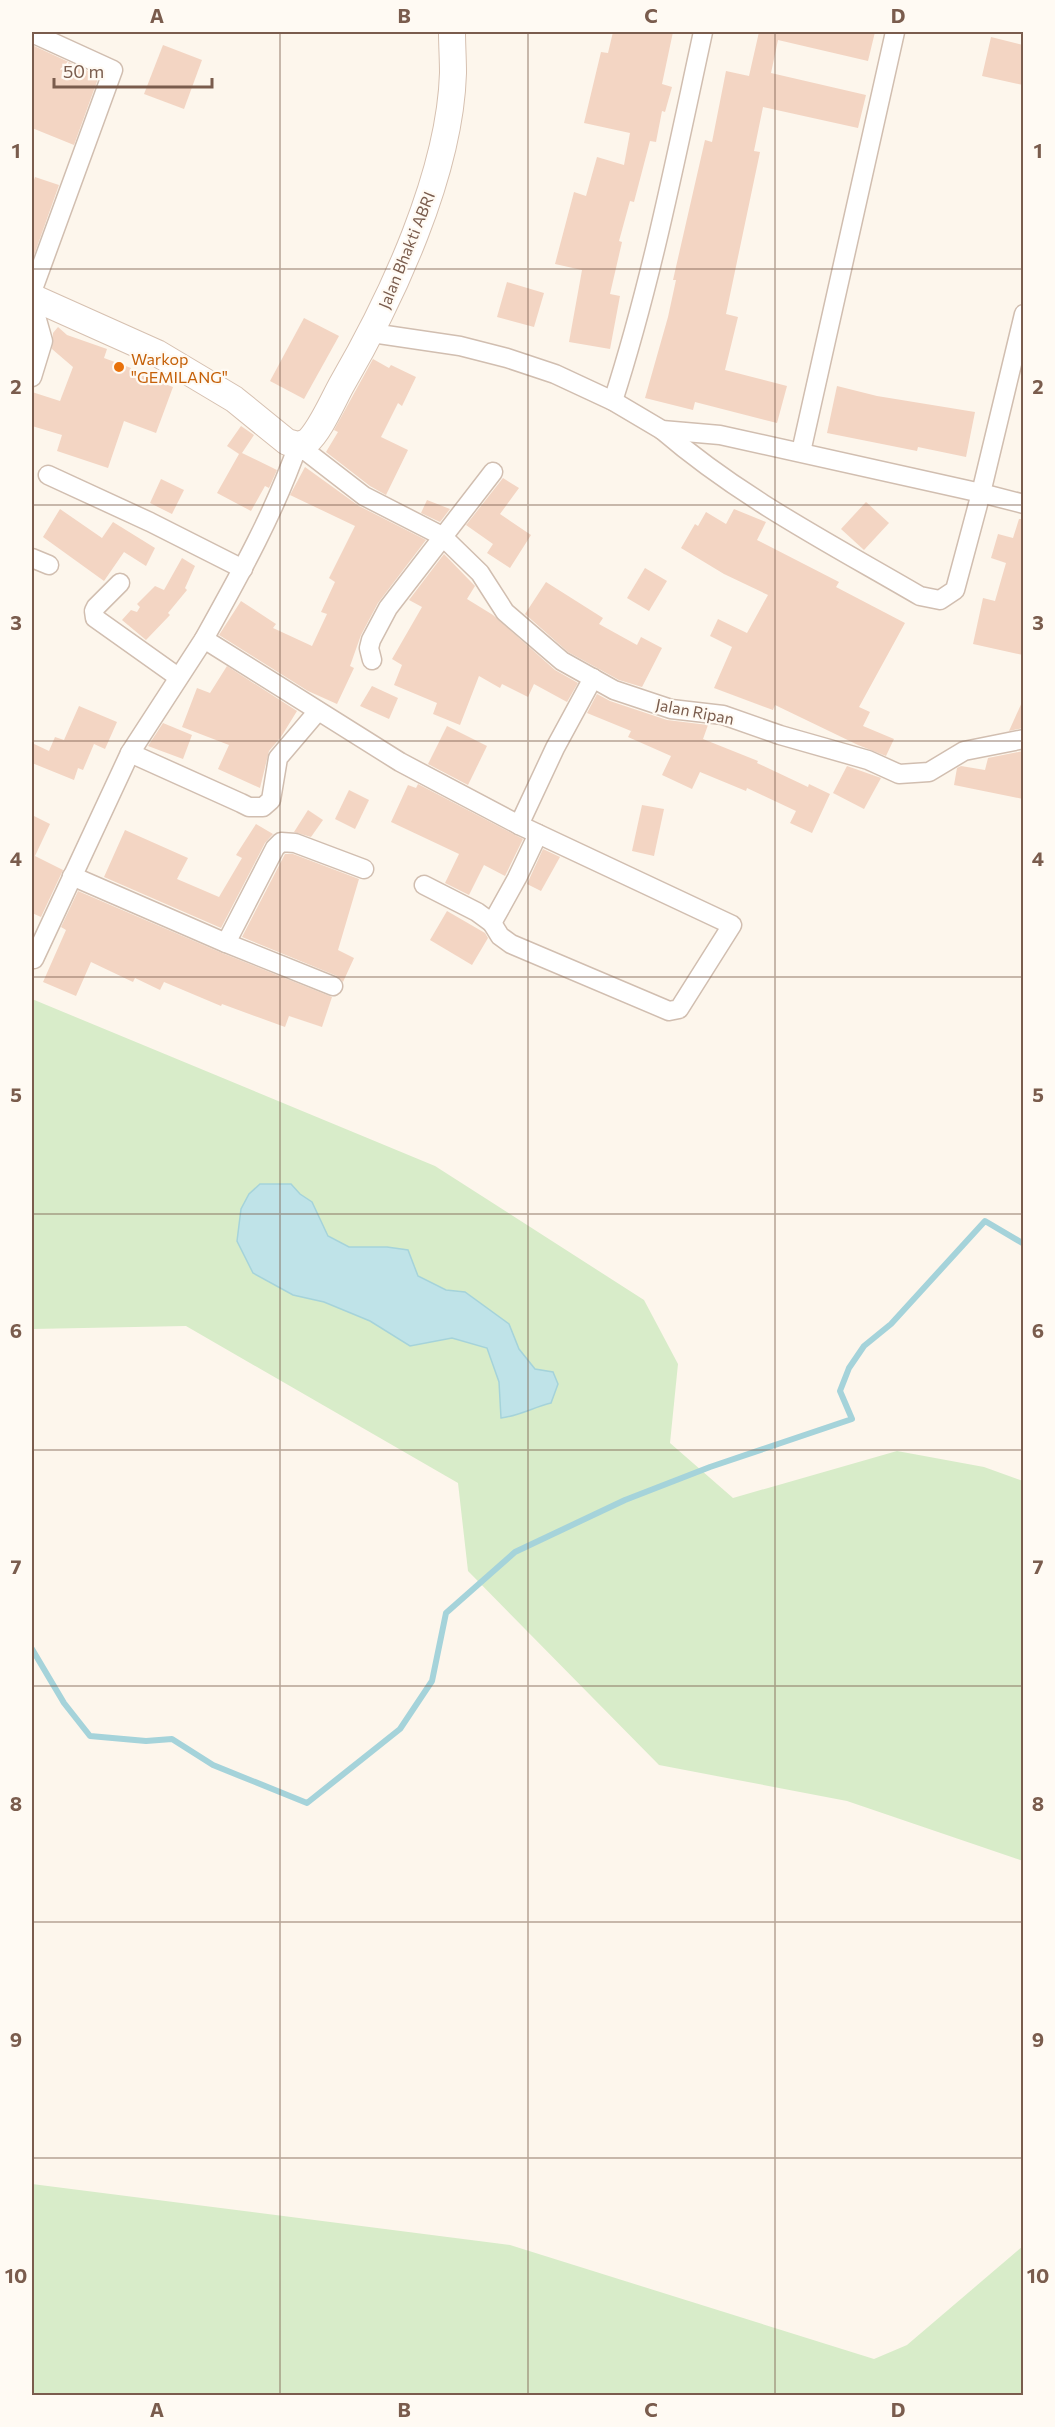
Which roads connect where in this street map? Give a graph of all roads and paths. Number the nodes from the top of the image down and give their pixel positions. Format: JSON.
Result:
{"nodes":[{"id":1,"x":452,"y":32,"type":"edge"},
{"id":2,"x":703,"y":32,"type":"edge"},
{"id":3,"x":895,"y":32,"type":"edge"},
{"id":4,"x":32,"y":33,"type":"edge"},
{"id":5,"x":32,"y":292,"type":"edge"},
{"id":6,"x":32,"y":297,"type":"edge"},
{"id":7,"x":32,"y":302,"type":"edge"},
{"id":8,"x":1023,"y":314,"type":"edge"},
{"id":9,"x":372,"y":333,"type":"junction"},
{"id":10,"x":32,"y":377,"type":"edge"},
{"id":11,"x":613,"y":401,"type":"junction"},
{"id":12,"x":662,"y":430,"type":"junction"},
{"id":13,"x":298,"y":446,"type":"junction"},
{"id":14,"x":801,"y":452,"type":"junction"},
{"id":15,"x":493,"y":472,"type":"dead end"},
{"id":16,"x":48,"y":475,"type":"dead end"},
{"id":17,"x":981,"y":493,"type":"junction"},
{"id":18,"x":1023,"y":504,"type":"edge"},
{"id":19,"x":442,"y":536,"type":"junction"},
{"id":20,"x":32,"y":558,"type":"edge"},
{"id":21,"x":49,"y":565,"type":"dead end"},
{"id":22,"x":243,"y":569,"type":"junction"},
{"id":23,"x":120,"y":583,"type":"dead end"},
{"id":24,"x":204,"y":639,"type":"junction"},
{"id":25,"x":372,"y":660,"type":"dead end"},
{"id":26,"x":178,"y":677,"type":"junction"},
{"id":27,"x":593,"y":678,"type":"junction"},
{"id":28,"x":318,"y":711,"type":"junction"},
{"id":29,"x":1023,"y":739,"type":"edge"},
{"id":30,"x":130,"y":753,"type":"junction"},
{"id":31,"x":519,"y":825,"type":"junction"},
{"id":32,"x":538,"y":834,"type":"junction"},
{"id":33,"x":364,"y":869,"type":"dead end"},
{"id":34,"x":72,"y":876,"type":"junction"},
{"id":35,"x":424,"y":885,"type":"dead end"},
{"id":36,"x":492,"y":923,"type":"junction"},
{"id":37,"x":226,"y":943,"type":"junction"},
{"id":38,"x":34,"y":959,"type":"dead end"},
{"id":39,"x":333,"y":986,"type":"dead end"}],
"edges":[{"from":1,"to":9,"type":"street","name":"Jalan Bhakti ABRI"},
{"from":2,"to":11,"type":"street"},
{"from":3,"to":14,"type":"street"},
{"from":4,"to":5,"type":"street"},
{"from":6,"to":13,"type":"street"},
{"from":7,"to":10,"type":"street"},
{"from":8,"to":17,"type":"street"},
{"from":9,"to":11,"type":"street"},
{"from":9,"to":13,"type":"street","name":"Jalan Bhakti ABRI"},
{"from":11,"to":12,"type":"street"},
{"from":12,"to":14,"type":"street"},
{"from":12,"to":17,"type":"street"},
{"from":13,"to":19,"type":"street","name":"Jalan Ripan"},
{"from":13,"to":22,"type":"street"},
{"from":14,"to":17,"type":"street"},
{"from":15,"to":19,"type":"street"},
{"from":16,"to":22,"type":"street"},
{"from":17,"to":18,"type":"street"},
{"from":19,"to":25,"type":"street"},
{"from":19,"to":27,"type":"street","name":"Jalan Ripan"},
{"from":20,"to":21,"type":"street"},
{"from":22,"to":24,"type":"street"},
{"from":23,"to":26,"type":"street"},
{"from":24,"to":26,"type":"street"},
{"from":24,"to":28,"type":"street"},
{"from":26,"to":30,"type":"street"},
{"from":27,"to":29,"type":"street","name":"Jalan Ripan"},
{"from":27,"to":31,"type":"street"},
{"from":28,"to":30,"type":"street"},
{"from":28,"to":31,"type":"street"},
{"from":30,"to":34,"type":"street"},
{"from":31,"to":32,"type":"street"},
{"from":32,"to":36,"type":"street"},
{"from":32,"to":36,"type":"street"},
{"from":33,"to":37,"type":"street"},
{"from":34,"to":37,"type":"street"},
{"from":34,"to":38,"type":"street"},
{"from":35,"to":36,"type":"street"},
{"from":37,"to":39,"type":"street"}]}
